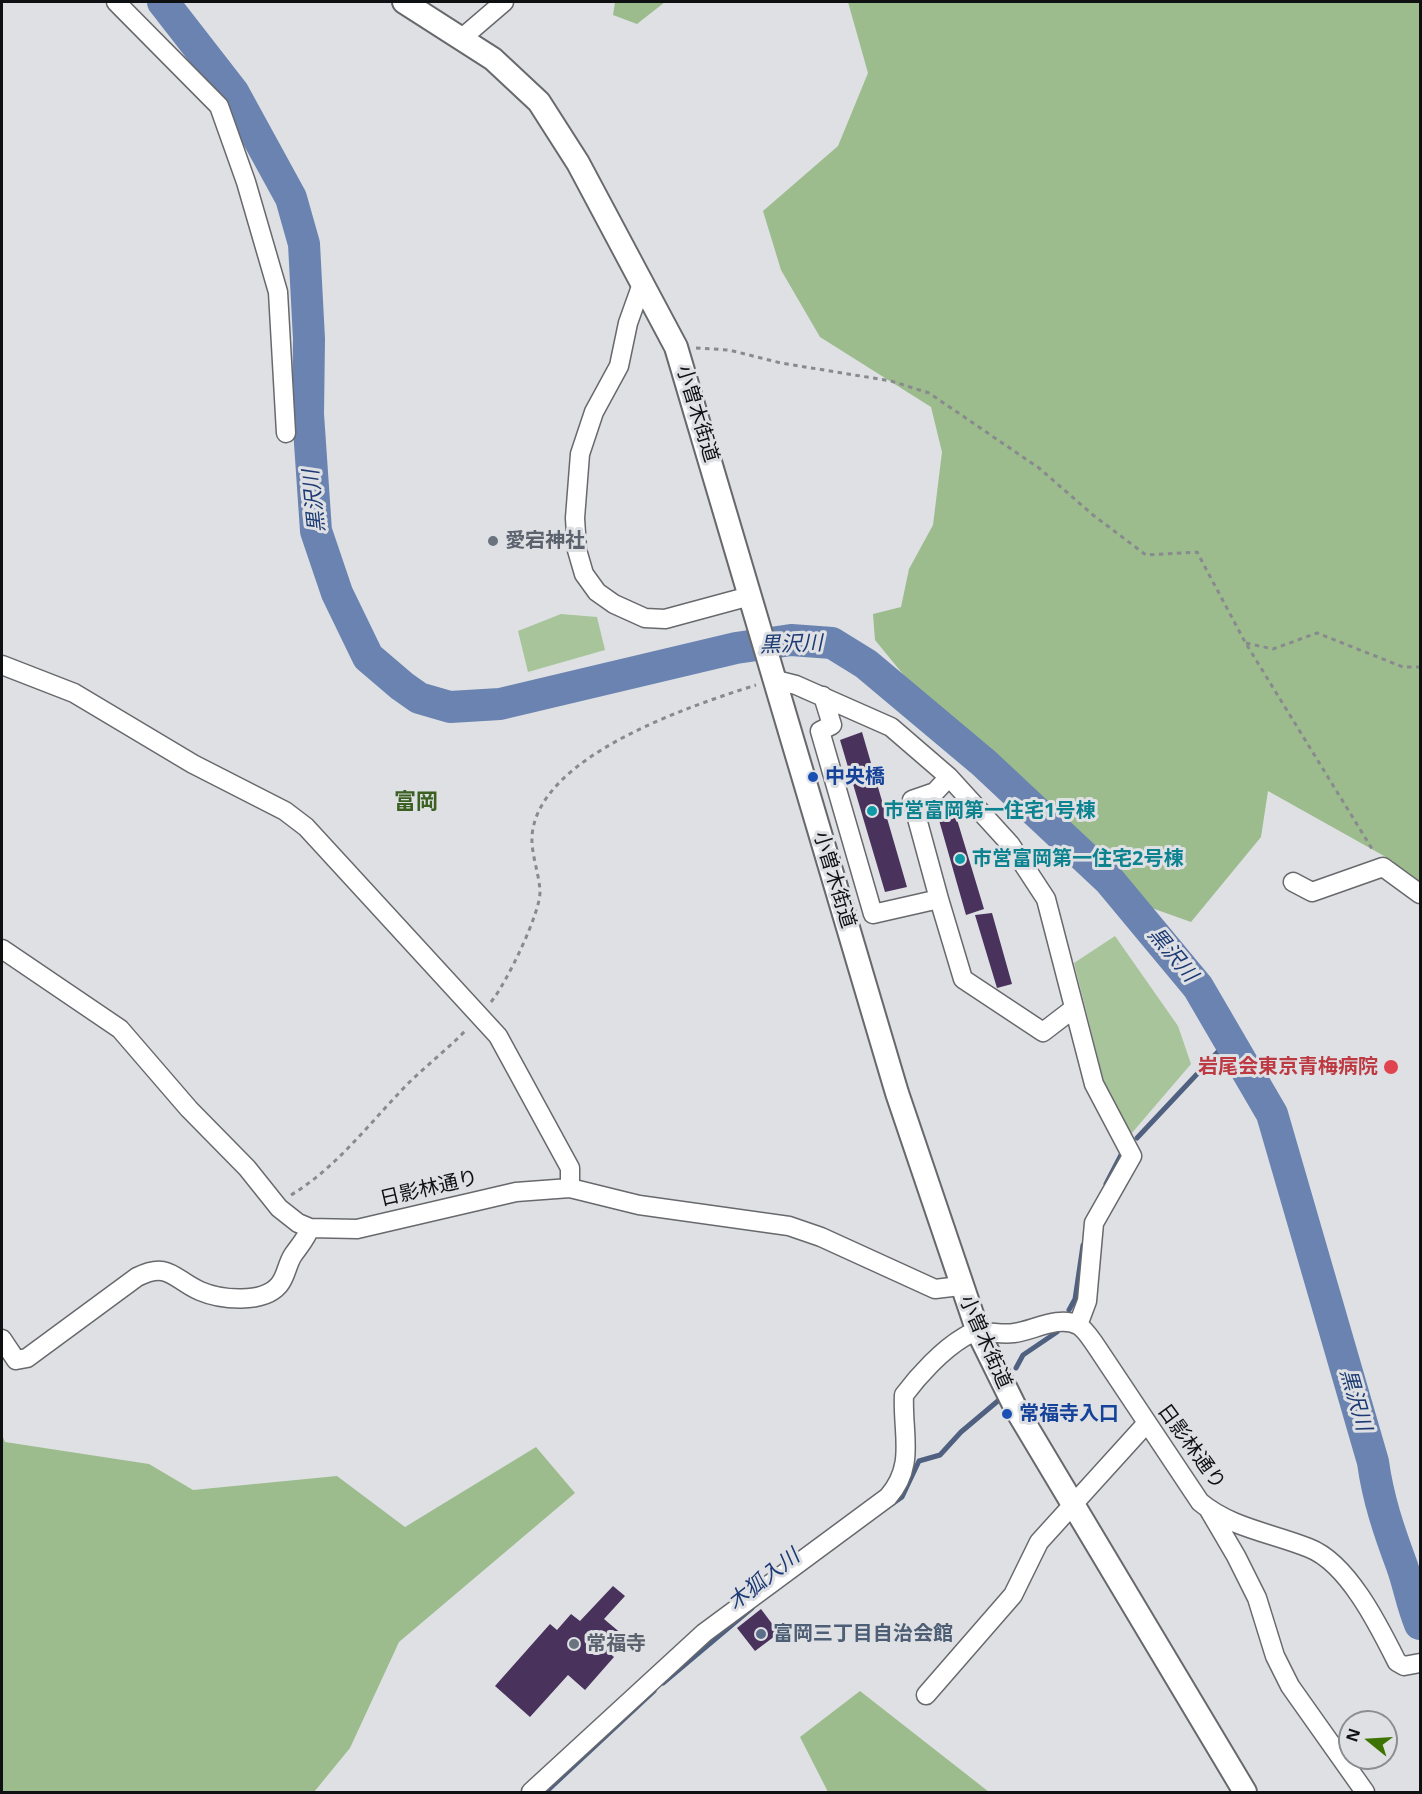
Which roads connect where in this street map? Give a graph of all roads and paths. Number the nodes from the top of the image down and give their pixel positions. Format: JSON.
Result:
{"nodes":[{"id":1,"x":116,"y":2,"type":"edge"},
{"id":2,"x":404,"y":2,"type":"edge"},
{"id":3,"x":504,"y":2,"type":"edge"},
{"id":4,"x":462,"y":38,"type":"junction"},
{"id":5,"x":643,"y":281,"type":"junction"},
{"id":6,"x":676,"y":347,"type":"junction"},
{"id":7,"x":286,"y":433,"type":"dead end"},
{"id":8,"x":753,"y":605,"type":"junction"},
{"id":9,"x":1245,"y":642,"type":"junction"},
{"id":10,"x":2,"y":664,"type":"edge"},
{"id":11,"x":1420,"y":667,"type":"edge"},
{"id":12,"x":775,"y":677,"type":"junction"},
{"id":13,"x":823,"y":696,"type":"junction"},
{"id":14,"x":949,"y":777,"type":"junction"},
{"id":15,"x":1383,"y":867,"type":"junction"},
{"id":16,"x":1293,"y":882,"type":"dead end"},
{"id":17,"x":1420,"y":894,"type":"edge"},
{"id":18,"x":939,"y":899,"type":"junction"},
{"id":19,"x":2,"y":949,"type":"edge"},
{"id":20,"x":1072,"y":1009,"type":"junction"},
{"id":21,"x":480,"y":1016,"type":"junction"},
{"id":22,"x":570,"y":1188,"type":"junction"},
{"id":23,"x":276,"y":1202,"type":"junction"},
{"id":24,"x":310,"y":1228,"type":"junction"},
{"id":25,"x":960,"y":1286,"type":"junction"},
{"id":26,"x":1078,"y":1325,"type":"junction"},
{"id":27,"x":978,"y":1332,"type":"junction"},
{"id":28,"x":2,"y":1339,"type":"edge"},
{"id":29,"x":1146,"y":1424,"type":"junction"},
{"id":30,"x":1073,"y":1504,"type":"junction"},
{"id":31,"x":1208,"y":1509,"type":"junction"},
{"id":32,"x":1416,"y":1664,"type":"edge"},
{"id":33,"x":926,"y":1695,"type":"dead end"},
{"id":34,"x":531,"y":1792,"type":"edge"},
{"id":35,"x":1245,"y":1792,"type":"edge"},
{"id":36,"x":1365,"y":1792,"type":"edge"}],
"edges":[{"from":1,"to":7,"type":"street"},
{"from":2,"to":4,"type":"main road","name":"小曽木街道"},
{"from":3,"to":4,"type":"street"},
{"from":4,"to":5,"type":"main road","name":"小曽木街道"},
{"from":5,"to":6,"type":"main road","name":"小曽木街道"},
{"from":5,"to":8,"type":"street"},
{"from":6,"to":8,"type":"main road","name":"小曽木街道"},
{"from":6,"to":9,"type":"path"},
{"from":8,"to":12,"type":"main road","name":"小曽木街道"},
{"from":9,"to":11,"type":"path"},
{"from":9,"to":15,"type":"path"},
{"from":10,"to":21,"type":"street"},
{"from":12,"to":13,"type":"street"},
{"from":12,"to":21,"type":"path"},
{"from":12,"to":25,"type":"main road","name":"小曽木街道"},
{"from":13,"to":14,"type":"street"},
{"from":13,"to":18,"type":"street"},
{"from":14,"to":18,"type":"street"},
{"from":14,"to":20,"type":"street"},
{"from":15,"to":16,"type":"street"},
{"from":15,"to":17,"type":"street"},
{"from":18,"to":20,"type":"street"},
{"from":19,"to":23,"type":"street"},
{"from":20,"to":26,"type":"street"},
{"from":21,"to":22,"type":"street"},
{"from":21,"to":23,"type":"path"},
{"from":22,"to":24,"type":"street","name":"日影林通り"},
{"from":22,"to":25,"type":"street","name":"日影林通り"},
{"from":23,"to":24,"type":"street"},
{"from":24,"to":28,"type":"street"},
{"from":25,"to":27,"type":"main road","name":"小曽木街道"},
{"from":26,"to":27,"type":"street"},
{"from":26,"to":29,"type":"street","name":"日影林通り"},
{"from":27,"to":30,"type":"main road","name":"小曽木街道"},
{"from":27,"to":34,"type":"street"},
{"from":29,"to":30,"type":"street"},
{"from":29,"to":31,"type":"street","name":"日影林通り"},
{"from":30,"to":33,"type":"street"},
{"from":30,"to":35,"type":"main road","name":"小曽木街道"},
{"from":31,"to":32,"type":"street","name":"日影林通り"},
{"from":31,"to":36,"type":"street"}]}
